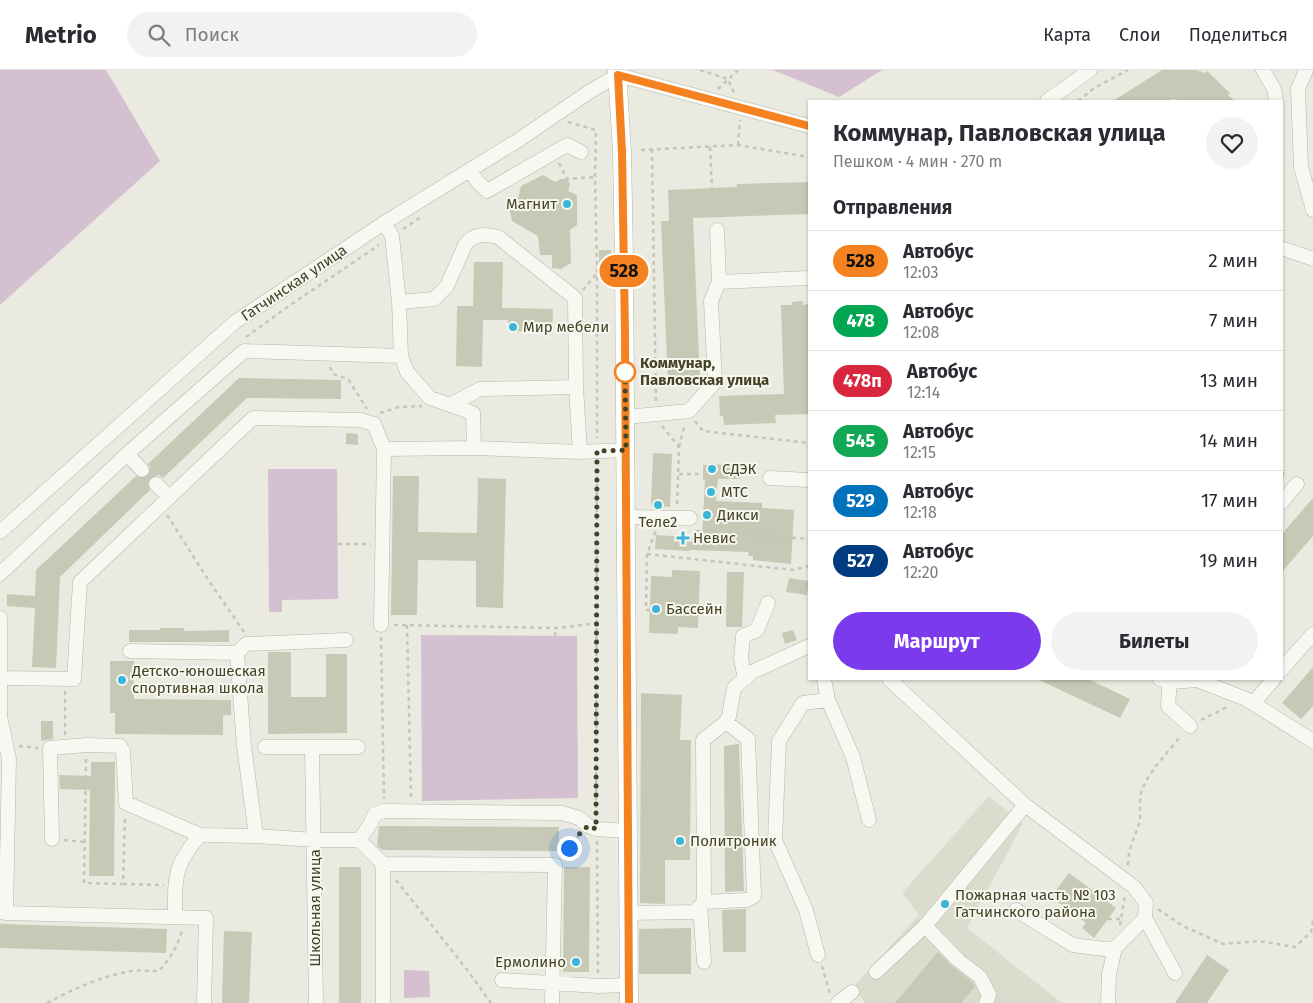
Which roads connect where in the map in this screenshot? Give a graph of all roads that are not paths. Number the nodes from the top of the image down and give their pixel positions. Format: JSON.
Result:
{"nodes":[{"id":1,"x":1090,"y":70,"type":"edge"},
{"id":2,"x":1263,"y":70,"type":"edge"},
{"id":3,"x":1292,"y":70,"type":"edge"},
{"id":4,"x":1306,"y":70,"type":"edge"},
{"id":5,"x":617,"y":72,"type":"edge"},
{"id":6,"x":1298,"y":89,"type":"junction"},
{"id":7,"x":1048,"y":100,"type":"edge"},
{"id":8,"x":1276,"y":100,"type":"edge"},
{"id":9,"x":808,"y":126,"type":"edge"},
{"id":10,"x":581,"y":152,"type":"dead end"},
{"id":11,"x":470,"y":170,"type":"junction"},
{"id":12,"x":1313,"y":210,"type":"edge"},
{"id":13,"x":384,"y":223,"type":"junction"},
{"id":14,"x":716,"y":230,"type":"dead end"},
{"id":15,"x":1283,"y":249,"type":"edge"},
{"id":16,"x":1313,"y":259,"type":"edge"},
{"id":17,"x":808,"y":278,"type":"edge"},
{"id":18,"x":719,"y":282,"type":"junction"},
{"id":19,"x":399,"y":302,"type":"junction"},
{"id":20,"x":401,"y":356,"type":"junction"},
{"id":21,"x":576,"y":387,"type":"junction"},
{"id":22,"x":445,"y":403,"type":"junction"},
{"id":23,"x":626,"y":417,"type":"junction"},
{"id":24,"x":474,"y":448,"type":"junction"},
{"id":25,"x":384,"y":449,"type":"junction"},
{"id":26,"x":626,"y":450,"type":"junction"},
{"id":27,"x":580,"y":452,"type":"junction"},
{"id":28,"x":127,"y":454,"type":"junction"},
{"id":29,"x":142,"y":470,"type":"tunnel mouth"},
{"id":30,"x":770,"y":478,"type":"dead end"},
{"id":31,"x":808,"y":480,"type":"edge"},
{"id":32,"x":156,"y":484,"type":"tunnel mouth"},
{"id":33,"x":1297,"y":484,"type":"dead end"},
{"id":34,"x":165,"y":501,"type":"junction"},
{"id":35,"x":1283,"y":501,"type":"edge"},
{"id":36,"x":627,"y":517,"type":"junction"},
{"id":37,"x":692,"y":524,"type":"road end"},
{"id":38,"x":0,"y":532,"type":"edge"},
{"id":39,"x":0,"y":574,"type":"edge"},
{"id":40,"x":768,"y":603,"type":"dead end"},
{"id":41,"x":0,"y":618,"type":"edge"},
{"id":42,"x":381,"y":625,"type":"road end"},
{"id":43,"x":1313,"y":634,"type":"edge"},
{"id":44,"x":346,"y":640,"type":"dead end"},
{"id":45,"x":808,"y":646,"type":"edge"},
{"id":46,"x":242,"y":648,"type":"junction"},
{"id":47,"x":130,"y":651,"type":"dead end"},
{"id":48,"x":1283,"y":668,"type":"edge"},
{"id":49,"x":1,"y":678,"type":"junction"},
{"id":50,"x":745,"y":679,"type":"junction"},
{"id":51,"x":824,"y":680,"type":"edge"},
{"id":52,"x":890,"y":680,"type":"edge"},
{"id":53,"x":1167,"y":680,"type":"edge"},
{"id":54,"x":1273,"y":680,"type":"edge"},
{"id":55,"x":828,"y":700,"type":"junction"},
{"id":56,"x":1249,"y":701,"type":"junction"},
{"id":57,"x":726,"y":722,"type":"junction"},
{"id":58,"x":1190,"y":726,"type":"road end"},
{"id":59,"x":1313,"y":741,"type":"edge"},
{"id":60,"x":358,"y":746,"type":"dead end"},
{"id":61,"x":265,"y":747,"type":"dead end"},
{"id":62,"x":312,"y":747,"type":"junction"},
{"id":63,"x":1025,"y":805,"type":"junction"},
{"id":64,"x":869,"y":820,"type":"dead end"},
{"id":65,"x":626,"y":831,"type":"junction"},
{"id":66,"x":200,"y":834,"type":"junction"},
{"id":67,"x":256,"y":836,"type":"junction"},
{"id":68,"x":52,"y":839,"type":"road end"},
{"id":69,"x":314,"y":840,"type":"junction"},
{"id":70,"x":359,"y":840,"type":"junction"},
{"id":71,"x":383,"y":864,"type":"junction"},
{"id":72,"x":702,"y":904,"type":"junction"},
{"id":73,"x":1016,"y":910,"type":"dead end"},
{"id":74,"x":3,"y":912,"type":"edge"},
{"id":75,"x":627,"y":913,"type":"junction"},
{"id":76,"x":180,"y":918,"type":"junction"},
{"id":77,"x":1145,"y":918,"type":"junction"},
{"id":78,"x":925,"y":926,"type":"junction"},
{"id":79,"x":1116,"y":948,"type":"junction"},
{"id":80,"x":818,"y":955,"type":"road end"},
{"id":81,"x":704,"y":962,"type":"dead end"},
{"id":82,"x":876,"y":972,"type":"dead end"},
{"id":83,"x":1175,"y":973,"type":"dead end"},
{"id":84,"x":502,"y":980,"type":"dead end"},
{"id":85,"x":553,"y":982,"type":"junction"},
{"id":86,"x":628,"y":985,"type":"junction"},
{"id":87,"x":852,"y":992,"type":"dead end"},
{"id":88,"x":204,"y":1003,"type":"edge"},
{"id":89,"x":316,"y":1003,"type":"edge"},
{"id":90,"x":383,"y":1003,"type":"edge"},
{"id":91,"x":552,"y":1003,"type":"edge"},
{"id":92,"x":629,"y":1003,"type":"edge"},
{"id":93,"x":838,"y":1003,"type":"edge"},
{"id":94,"x":986,"y":1003,"type":"edge"},
{"id":95,"x":1108,"y":1003,"type":"edge"}],
"edges":[{"from":1,"to":7,"type":"street"},
{"from":2,"to":8,"type":"street"},
{"from":3,"to":6,"type":"street"},
{"from":4,"to":6,"type":"street"},
{"from":5,"to":9,"type":"street"},
{"from":5,"to":11,"type":"street","name":"Гатчинская улица"},
{"from":5,"to":23,"type":"main road"},
{"from":6,"to":12,"type":"street"},
{"from":10,"to":11,"type":"street"},
{"from":11,"to":13,"type":"street","name":"Гатчинская улица"},
{"from":13,"to":19,"type":"street"},
{"from":13,"to":38,"type":"street","name":"Гатчинская улица"},
{"from":14,"to":18,"type":"street"},
{"from":15,"to":16,"type":"street"},
{"from":17,"to":18,"type":"street"},
{"from":18,"to":23,"type":"street"},
{"from":19,"to":20,"type":"street"},
{"from":19,"to":21,"type":"street"},
{"from":20,"to":22,"type":"street"},
{"from":20,"to":28,"type":"street"},
{"from":21,"to":22,"type":"street"},
{"from":21,"to":27,"type":"street"},
{"from":22,"to":24,"type":"street"},
{"from":23,"to":26,"type":"main road"},
{"from":24,"to":25,"type":"street"},
{"from":24,"to":27,"type":"street"},
{"from":25,"to":34,"type":"street"},
{"from":25,"to":42,"type":"street"},
{"from":26,"to":27,"type":"street"},
{"from":26,"to":36,"type":"main road"},
{"from":28,"to":29,"type":"street"},
{"from":28,"to":39,"type":"street"},
{"from":30,"to":31,"type":"street"},
{"from":32,"to":34,"type":"street"},
{"from":33,"to":35,"type":"street"},
{"from":34,"to":49,"type":"street"},
{"from":36,"to":37,"type":"street"},
{"from":36,"to":65,"type":"main road"},
{"from":40,"to":50,"type":"street"},
{"from":41,"to":49,"type":"street"},
{"from":43,"to":48,"type":"street"},
{"from":44,"to":46,"type":"street"},
{"from":45,"to":50,"type":"street"},
{"from":46,"to":47,"type":"street"},
{"from":46,"to":67,"type":"street"},
{"from":49,"to":74,"type":"street"},
{"from":50,"to":57,"type":"street"},
{"from":51,"to":55,"type":"street"},
{"from":52,"to":63,"type":"street"},
{"from":53,"to":56,"type":"street"},
{"from":53,"to":58,"type":"street"},
{"from":54,"to":56,"type":"street"},
{"from":55,"to":64,"type":"street"},
{"from":55,"to":80,"type":"street"},
{"from":56,"to":59,"type":"street"},
{"from":57,"to":72,"type":"street"},
{"from":57,"to":72,"type":"street"},
{"from":60,"to":62,"type":"street"},
{"from":61,"to":62,"type":"street"},
{"from":62,"to":69,"type":"street","name":"Школьная улица"},
{"from":63,"to":77,"type":"street"},
{"from":63,"to":78,"type":"street"},
{"from":65,"to":70,"type":"street"},
{"from":65,"to":75,"type":"main road"},
{"from":66,"to":67,"type":"street"},
{"from":66,"to":68,"type":"street"},
{"from":66,"to":76,"type":"street"},
{"from":67,"to":69,"type":"street"},
{"from":69,"to":70,"type":"street"},
{"from":69,"to":89,"type":"street","name":"Школьная улица"},
{"from":70,"to":71,"type":"street"},
{"from":71,"to":85,"type":"street"},
{"from":71,"to":90,"type":"street"},
{"from":72,"to":75,"type":"street"},
{"from":72,"to":81,"type":"street"},
{"from":73,"to":79,"type":"street"},
{"from":74,"to":76,"type":"street"},
{"from":75,"to":86,"type":"main road"},
{"from":76,"to":88,"type":"street"},
{"from":77,"to":79,"type":"street"},
{"from":77,"to":83,"type":"street"},
{"from":78,"to":82,"type":"street"},
{"from":78,"to":94,"type":"street"},
{"from":79,"to":95,"type":"street"},
{"from":84,"to":85,"type":"street"},
{"from":85,"to":86,"type":"street"},
{"from":85,"to":91,"type":"street"},
{"from":86,"to":92,"type":"main road"},
{"from":87,"to":93,"type":"street"}]}
